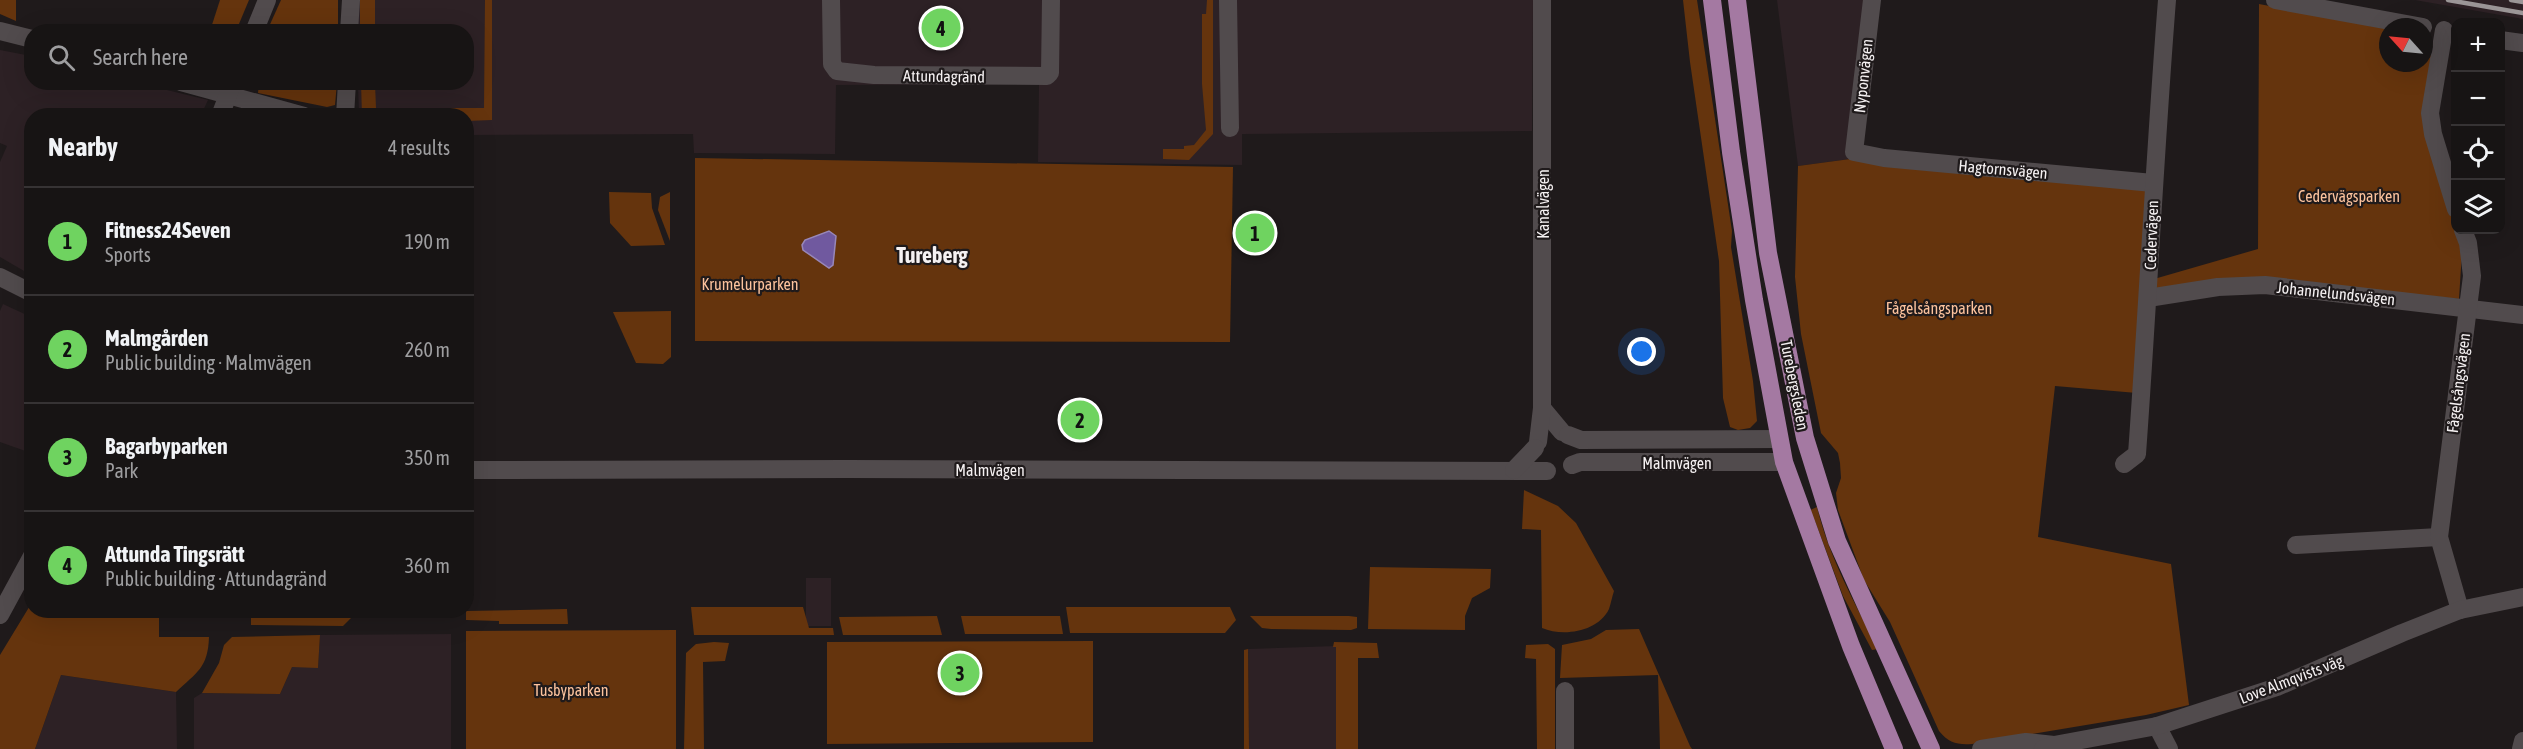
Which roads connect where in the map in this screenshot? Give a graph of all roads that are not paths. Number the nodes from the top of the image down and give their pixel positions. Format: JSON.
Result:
{"nodes":[{"id":1,"x":267,"y":0,"type":"edge"},
{"id":2,"x":351,"y":0,"type":"edge"},
{"id":3,"x":831,"y":0,"type":"edge"},
{"id":4,"x":1051,"y":0,"type":"edge"},
{"id":5,"x":1228,"y":0,"type":"edge"},
{"id":6,"x":1542,"y":0,"type":"edge"},
{"id":7,"x":1712,"y":0,"type":"edge"},
{"id":8,"x":1737,"y":0,"type":"edge"},
{"id":9,"x":1872,"y":0,"type":"edge"},
{"id":10,"x":2167,"y":0,"type":"edge"},
{"id":11,"x":2275,"y":0,"type":"edge"},
{"id":12,"x":2379,"y":19,"type":"edge"},
{"id":13,"x":257,"y":24,"type":"edge"},
{"id":14,"x":350,"y":24,"type":"edge"},
{"id":15,"x":2433,"y":28,"type":"edge"},
{"id":16,"x":0,"y":31,"type":"edge"},
{"id":17,"x":2450,"y":31,"type":"edge"},
{"id":18,"x":24,"y":37,"type":"edge"},
{"id":19,"x":2505,"y":41,"type":"edge"},
{"id":20,"x":2523,"y":43,"type":"edge"},
{"id":21,"x":210,"y":90,"type":"edge"},
{"id":22,"x":230,"y":90,"type":"edge"},
{"id":23,"x":347,"y":90,"type":"edge"},
{"id":24,"x":223,"y":108,"type":"edge"},
{"id":25,"x":275,"y":108,"type":"edge"},
{"id":26,"x":345,"y":108,"type":"edge"},
{"id":27,"x":1230,"y":128,"type":"dead end"},
{"id":28,"x":1854,"y":152,"type":"joint"},
{"id":29,"x":2153,"y":183,"type":"junction"},
{"id":30,"x":2451,"y":193,"type":"edge"},
{"id":31,"x":2465,"y":234,"type":"edge"},
{"id":32,"x":0,"y":277,"type":"edge"},
{"id":33,"x":24,"y":289,"type":"edge"},
{"id":34,"x":2148,"y":298,"type":"junction"},
{"id":35,"x":2468,"y":307,"type":"junction"},
{"id":36,"x":2523,"y":315,"type":"edge"},
{"id":37,"x":1542,"y":408,"type":"junction"},
{"id":38,"x":1565,"y":434,"type":"junction"},
{"id":39,"x":1779,"y":439,"type":"junction"},
{"id":40,"x":1536,"y":445,"type":"junction"},
{"id":41,"x":1808,"y":447,"type":"junction"},
{"id":42,"x":1784,"y":462,"type":"junction"},
{"id":43,"x":2124,"y":464,"type":"dead end"},
{"id":44,"x":1572,"y":465,"type":"junction"},
{"id":45,"x":474,"y":470,"type":"edge"},
{"id":46,"x":1514,"y":470,"type":"junction"},
{"id":47,"x":1547,"y":471,"type":"junction"},
{"id":48,"x":2439,"y":537,"type":"junction"},
{"id":49,"x":2296,"y":545,"type":"dead end"},
{"id":50,"x":24,"y":571,"type":"edge"},
{"id":51,"x":2523,"y":597,"type":"edge"},
{"id":52,"x":2460,"y":610,"type":"junction"},
{"id":53,"x":0,"y":615,"type":"edge"},
{"id":54,"x":1564,"y":691,"type":"dead end"},
{"id":55,"x":2157,"y":726,"type":"junction"},
{"id":56,"x":2523,"y":741,"type":"edge"},
{"id":57,"x":2048,"y":747,"type":"edge"},
{"id":58,"x":1565,"y":749,"type":"edge"},
{"id":59,"x":1894,"y":749,"type":"edge"},
{"id":60,"x":1931,"y":749,"type":"edge"},
{"id":61,"x":1981,"y":749,"type":"edge"},
{"id":62,"x":2169,"y":749,"type":"edge"},
{"id":63,"x":2521,"y":749,"type":"edge"}],
"edges":[{"from":1,"to":13,"type":"street"},
{"from":2,"to":14,"type":"street"},
{"from":3,"to":4,"type":"street","name":"Attundagränd"},
{"from":5,"to":27,"type":"street"},
{"from":6,"to":37,"type":"street","name":"Kanalvägen"},
{"from":7,"to":39,"type":"main road","name":"Turebergsleden"},
{"from":8,"to":41,"type":"main road","name":"Turebergsleden"},
{"from":9,"to":28,"type":"street","name":"Nyponvägen"},
{"from":10,"to":29,"type":"street","name":"Cedervägen"},
{"from":11,"to":12,"type":"street"},
{"from":15,"to":17,"type":"street"},
{"from":16,"to":18,"type":"street"},
{"from":17,"to":30,"type":"street"},
{"from":19,"to":20,"type":"street"},
{"from":21,"to":25,"type":"street"},
{"from":22,"to":24,"type":"street"},
{"from":23,"to":26,"type":"street"},
{"from":28,"to":29,"type":"street","name":"Hagtornsvägen"},
{"from":29,"to":34,"type":"street","name":"Cedervägen"},
{"from":31,"to":35,"type":"street","name":"Fågelsångsvägen"},
{"from":32,"to":33,"type":"street"},
{"from":34,"to":35,"type":"street","name":"Johannelundsvägen"},
{"from":34,"to":43,"type":"street","name":"Cedervägen"},
{"from":35,"to":36,"type":"street","name":"Johannelundsvägen"},
{"from":35,"to":48,"type":"street","name":"Fågelsångsvägen"},
{"from":37,"to":38,"type":"street"},
{"from":37,"to":40,"type":"street","name":"Kanalvägen"},
{"from":38,"to":39,"type":"street","name":"Malmvägen"},
{"from":38,"to":40,"type":"street"},
{"from":38,"to":44,"type":"street"},
{"from":39,"to":41,"type":"main road"},
{"from":39,"to":42,"type":"main road","name":"Turebergsleden"},
{"from":40,"to":46,"type":"street"},
{"from":40,"to":47,"type":"street"},
{"from":41,"to":42,"type":"main road"},
{"from":41,"to":60,"type":"main road","name":"Turebergsleden"},
{"from":42,"to":44,"type":"street","name":"Malmvägen"},
{"from":42,"to":59,"type":"main road","name":"Turebergsleden"},
{"from":44,"to":47,"type":"street"},
{"from":45,"to":46,"type":"street","name":"Malmvägen"},
{"from":46,"to":47,"type":"street","name":"Malmvägen"},
{"from":48,"to":49,"type":"street"},
{"from":48,"to":52,"type":"street","name":"Fågelsångsvägen"},
{"from":50,"to":53,"type":"street"},
{"from":51,"to":52,"type":"street","name":"Love Almqvists väg"},
{"from":52,"to":55,"type":"street","name":"Love Almqvists väg"},
{"from":54,"to":58,"type":"street"},
{"from":55,"to":57,"type":"street","name":"Love Almqvists väg"},
{"from":55,"to":62,"type":"street"},
{"from":56,"to":63,"type":"street"},
{"from":57,"to":61,"type":"street","name":"Love Almqvists väg"}]}
